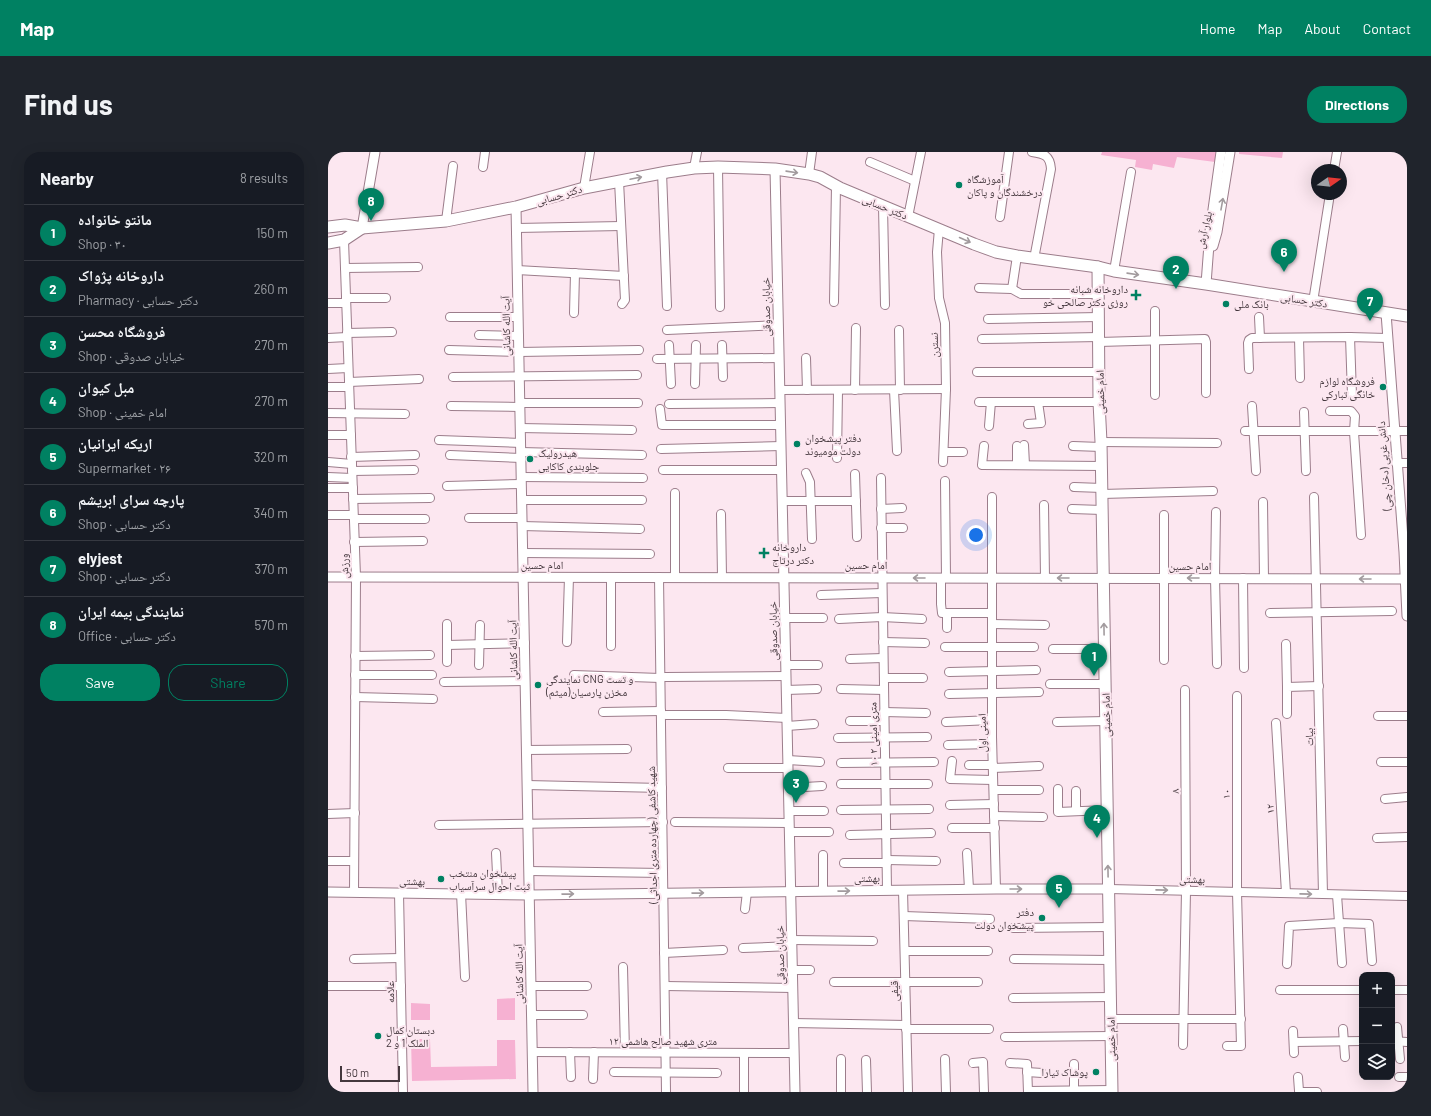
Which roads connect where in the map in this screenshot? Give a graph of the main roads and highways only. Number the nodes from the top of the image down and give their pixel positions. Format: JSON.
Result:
{"nodes":[{"id":1,"x":328,"y":227,"type":"edge"},
{"id":2,"x":362,"y":228,"type":"junction"},
{"id":3,"x":328,"y":243,"type":"edge"},
{"id":4,"x":1098,"y":267,"type":"junction"},
{"id":5,"x":1407,"y":316,"type":"edge"},
{"id":6,"x":1112,"y":1091,"type":"edge"}],
"edges":[{"from":1,"to":2,"type":"main road","name":"دکتر حسابی"},
{"from":2,"to":3,"type":"main road"},
{"from":2,"to":4,"type":"main road","name":"دکتر حسابی","one_way":true},
{"from":4,"to":5,"type":"main road","name":"دکتر حسابی","one_way":true},
{"from":6,"to":4,"type":"main road","name":"امام خمینی","one_way":true}]}
